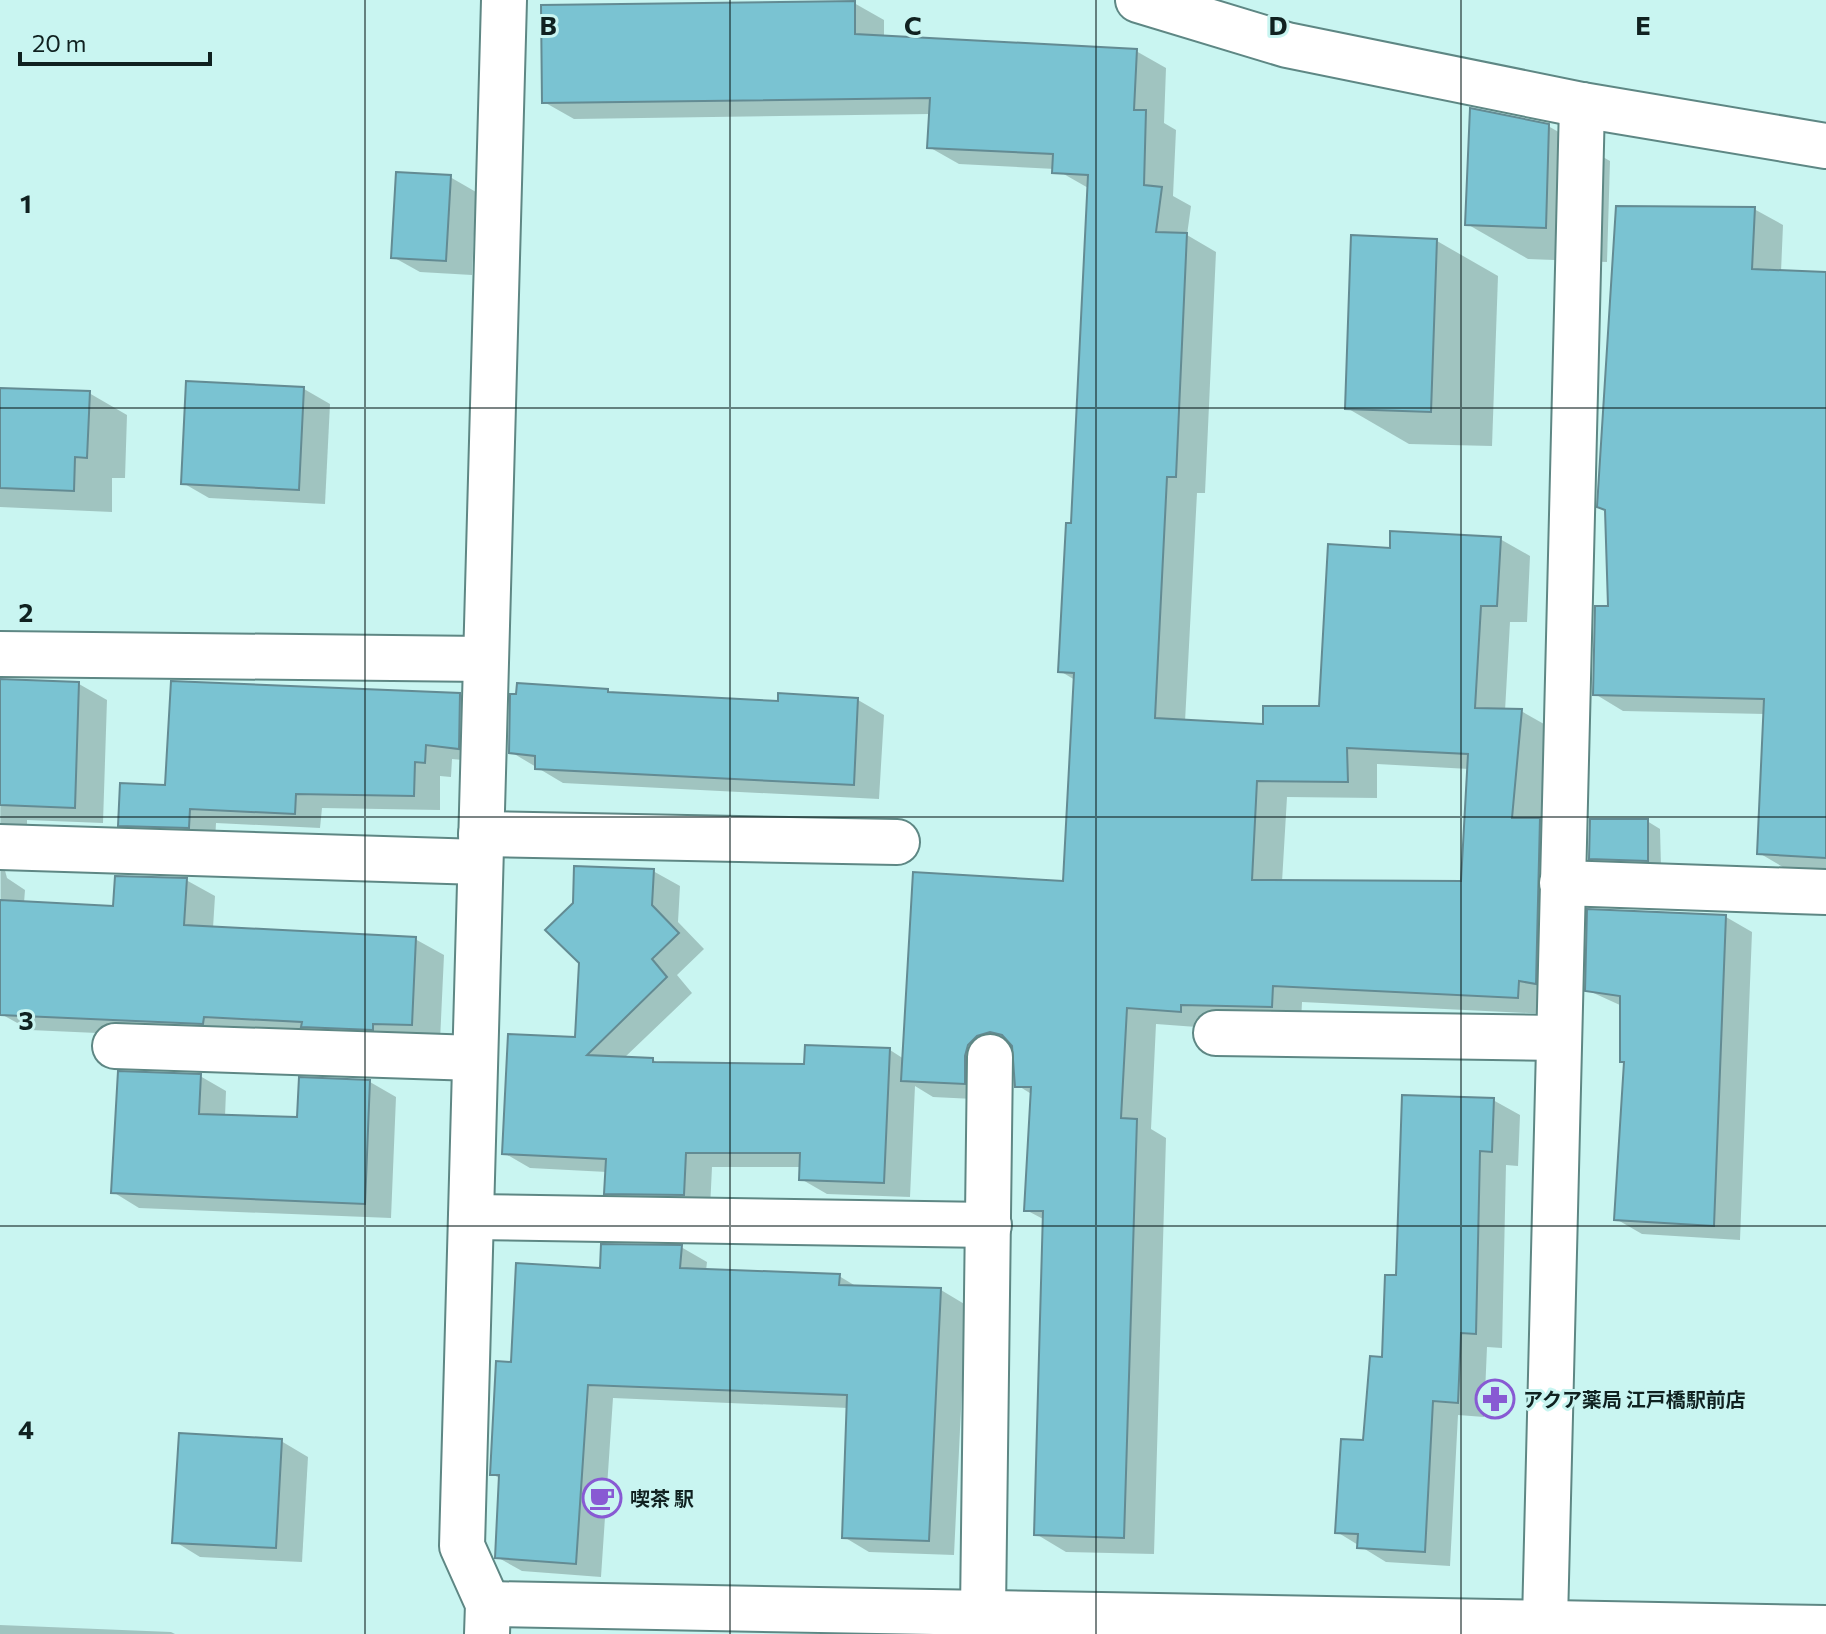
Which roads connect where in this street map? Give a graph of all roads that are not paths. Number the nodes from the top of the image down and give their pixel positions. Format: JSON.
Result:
{"nodes":[{"id":1,"x":504,"y":0,"type":"edge"},
{"id":2,"x":1138,"y":0,"type":"edge"},
{"id":3,"x":1582,"y":105,"type":"junction"},
{"id":4,"x":1826,"y":146,"type":"edge"},
{"id":5,"x":0,"y":654,"type":"edge"},
{"id":6,"x":485,"y":659,"type":"junction"},
{"id":7,"x":897,"y":842,"type":"dead end"},
{"id":8,"x":0,"y":847,"type":"edge"},
{"id":9,"x":481,"y":848,"type":"junction"},
{"id":10,"x":1562,"y":883,"type":"junction"},
{"id":11,"x":1826,"y":892,"type":"edge"},
{"id":12,"x":1216,"y":1033,"type":"dead end"},
{"id":13,"x":1559,"y":1038,"type":"junction"},
{"id":14,"x":115,"y":1046,"type":"dead end"},
{"id":15,"x":990,"y":1057,"type":"dead end"},
{"id":16,"x":475,"y":1058,"type":"junction"},
{"id":17,"x":471,"y":1217,"type":"junction"},
{"id":18,"x":989,"y":1225,"type":"junction"},
{"id":19,"x":983,"y":1611,"type":"junction"},
{"id":20,"x":487,"y":1619,"type":"edge"},
{"id":21,"x":1545,"y":1621,"type":"junction"},
{"id":22,"x":1826,"y":1628,"type":"edge"}],
"edges":[{"from":1,"to":6,"type":"street"},
{"from":2,"to":3,"type":"street"},
{"from":3,"to":4,"type":"street"},
{"from":3,"to":10,"type":"street"},
{"from":5,"to":6,"type":"street"},
{"from":6,"to":9,"type":"street"},
{"from":7,"to":9,"type":"street"},
{"from":8,"to":9,"type":"street"},
{"from":9,"to":16,"type":"street"},
{"from":10,"to":11,"type":"street"},
{"from":10,"to":13,"type":"street"},
{"from":12,"to":13,"type":"street"},
{"from":13,"to":21,"type":"street"},
{"from":14,"to":16,"type":"street"},
{"from":15,"to":18,"type":"street"},
{"from":16,"to":17,"type":"street"},
{"from":17,"to":18,"type":"street"},
{"from":17,"to":20,"type":"street"},
{"from":18,"to":19,"type":"street"},
{"from":19,"to":20,"type":"street"},
{"from":19,"to":21,"type":"street"},
{"from":21,"to":22,"type":"street"}]}
